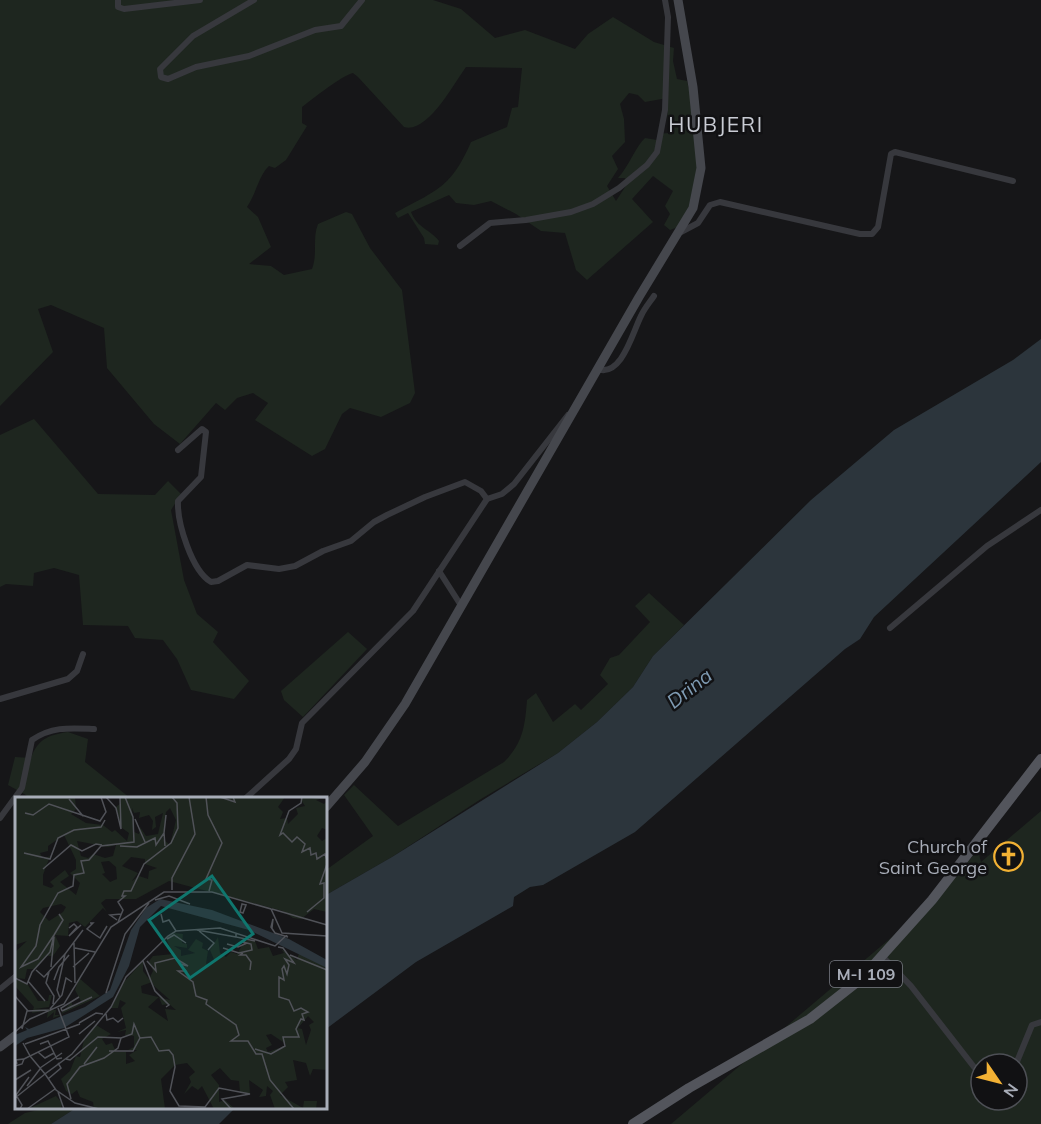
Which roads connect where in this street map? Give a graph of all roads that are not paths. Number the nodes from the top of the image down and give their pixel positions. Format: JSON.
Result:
{"nodes":[{"id":1,"x":118,"y":0,"type":"edge"},
{"id":2,"x":200,"y":0,"type":"edge"},
{"id":3,"x":254,"y":0,"type":"edge"},
{"id":4,"x":362,"y":0,"type":"edge"},
{"id":5,"x":665,"y":0,"type":"edge"},
{"id":6,"x":678,"y":0,"type":"edge"},
{"id":7,"x":1013,"y":181,"type":"dead end"},
{"id":8,"x":681,"y":232,"type":"junction"},
{"id":9,"x":460,"y":246,"type":"dead end"},
{"id":10,"x":654,"y":296,"type":"dead end"},
{"id":11,"x":597,"y":369,"type":"junction"},
{"id":12,"x":572,"y":414,"type":"junction"},
{"id":13,"x":178,"y":450,"type":"dead end"},
{"id":14,"x":487,"y":499,"type":"junction"},
{"id":15,"x":1041,"y":510,"type":"edge"},
{"id":16,"x":439,"y":571,"type":"junction"},
{"id":17,"x":462,"y":607,"type":"junction"},
{"id":18,"x":890,"y":628,"type":"dead end"},
{"id":19,"x":83,"y":654,"type":"dead end"},
{"id":20,"x":0,"y":699,"type":"edge"},
{"id":21,"x":94,"y":729,"type":"dead end"},
{"id":22,"x":1041,"y":759,"type":"edge"},
{"id":23,"x":15,"y":797,"type":"edge"},
{"id":24,"x":247,"y":797,"type":"edge"},
{"id":25,"x":15,"y":798,"type":"edge"},
{"id":26,"x":327,"y":806,"type":"edge"},
{"id":27,"x":0,"y":818,"type":"edge"},
{"id":28,"x":0,"y":946,"type":"edge"},
{"id":29,"x":883,"y":957,"type":"junction"},
{"id":30,"x":0,"y":964,"type":"edge"},
{"id":31,"x":15,"y":977,"type":"edge"},
{"id":32,"x":0,"y":989,"type":"edge"},
{"id":33,"x":1041,"y":1022,"type":"edge"},
{"id":34,"x":15,"y":1036,"type":"edge"},
{"id":35,"x":0,"y":1047,"type":"edge"},
{"id":36,"x":1021,"y":1052,"type":"edge"},
{"id":37,"x":969,"y":1061,"type":"edge"},
{"id":38,"x":633,"y":1124,"type":"edge"}],
"edges":[{"from":1,"to":2,"type":"street"},
{"from":3,"to":4,"type":"street"},
{"from":5,"to":9,"type":"street"},
{"from":6,"to":8,"type":"street"},
{"from":7,"to":8,"type":"street"},
{"from":8,"to":11,"type":"street"},
{"from":10,"to":11,"type":"street"},
{"from":11,"to":12,"type":"street"},
{"from":12,"to":14,"type":"street"},
{"from":12,"to":17,"type":"street"},
{"from":13,"to":14,"type":"street"},
{"from":14,"to":16,"type":"street"},
{"from":15,"to":18,"type":"street"},
{"from":16,"to":17,"type":"street"},
{"from":16,"to":24,"type":"street"},
{"from":17,"to":26,"type":"street"},
{"from":19,"to":20,"type":"street"},
{"from":21,"to":23,"type":"street"},
{"from":22,"to":29,"type":"main road","number":"M-I 109"},
{"from":25,"to":27,"type":"street"},
{"from":28,"to":30,"type":"street"},
{"from":29,"to":37,"type":"street"},
{"from":29,"to":38,"type":"main road","number":"M-I 109"},
{"from":31,"to":32,"type":"street"},
{"from":33,"to":36,"type":"street"},
{"from":34,"to":35,"type":"street"}]}
